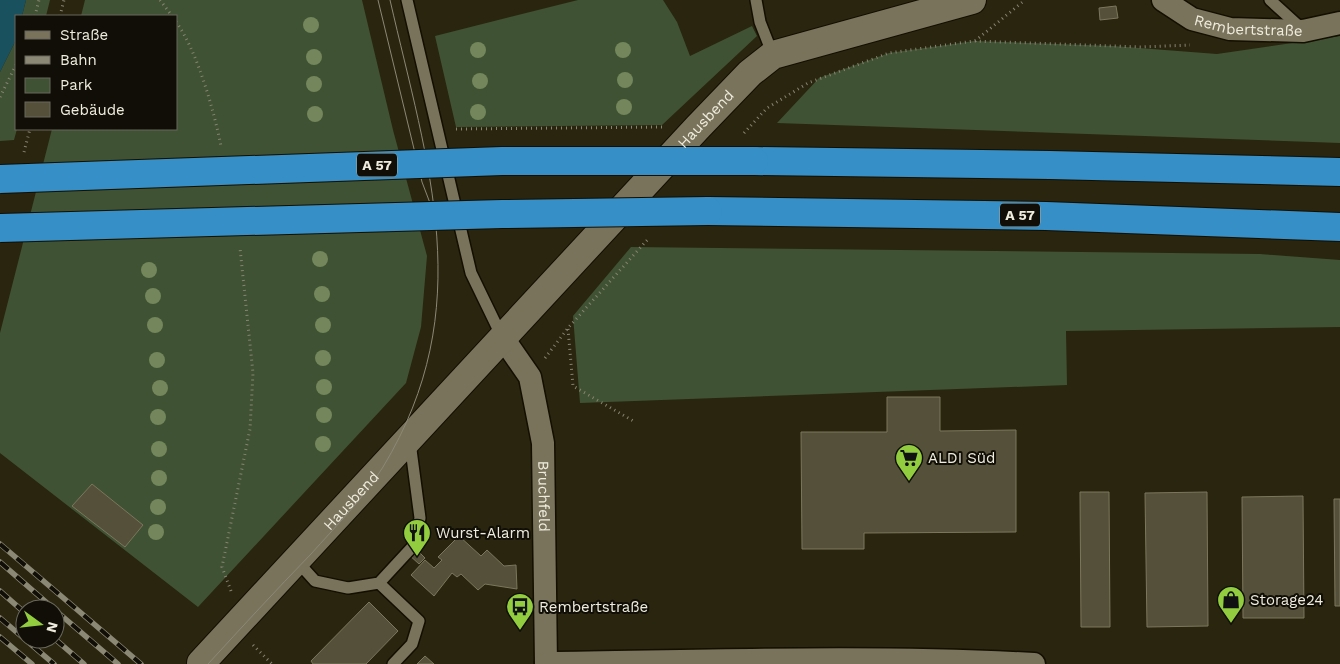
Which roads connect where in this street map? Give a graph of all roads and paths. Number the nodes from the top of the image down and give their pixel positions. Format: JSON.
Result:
{"nodes":[{"id":1,"x":39,"y":0,"type":"edge"},
{"id":2,"x":64,"y":0,"type":"edge"},
{"id":3,"x":160,"y":0,"type":"edge"},
{"id":4,"x":407,"y":0,"type":"edge"},
{"id":5,"x":756,"y":0,"type":"edge"},
{"id":6,"x":972,"y":0,"type":"edge"},
{"id":7,"x":1025,"y":0,"type":"edge"},
{"id":8,"x":1163,"y":0,"type":"edge"},
{"id":9,"x":1270,"y":0,"type":"edge"},
{"id":10,"x":35,"y":15,"type":"edge"},
{"id":11,"x":60,"y":15,"type":"edge"},
{"id":12,"x":171,"y":15,"type":"edge"},
{"id":13,"x":1340,"y":23,"type":"edge"},
{"id":14,"x":178,"y":26,"type":"edge"},
{"id":15,"x":1303,"y":31,"type":"junction"},
{"id":16,"x":1200,"y":45,"type":"dead end"},
{"id":17,"x":773,"y":55,"type":"junction"},
{"id":18,"x":15,"y":66,"type":"edge"},
{"id":19,"x":0,"y":98,"type":"edge"},
{"id":20,"x":698,"y":127,"type":"junction"},
{"id":21,"x":437,"y":129,"type":"junction"},
{"id":22,"x":222,"y":150,"type":"dead end"},
{"id":23,"x":1340,"y":172,"type":"edge"},
{"id":24,"x":0,"y":179,"type":"edge"},
{"id":25,"x":1335,"y":226,"type":"edge"},
{"id":26,"x":0,"y":228,"type":"edge"},
{"id":27,"x":239,"y":241,"type":"dead end"},
{"id":28,"x":568,"y":328,"type":"dead end"},
{"id":29,"x":503,"y":338,"type":"junction"},
{"id":30,"x":634,"y":422,"type":"dead end"},
{"id":31,"x":410,"y":439,"type":"junction"},
{"id":32,"x":297,"y":561,"type":"junction"},
{"id":33,"x":379,"y":583,"type":"junction"},
{"id":34,"x":242,"y":619,"type":"junction"},
{"id":35,"x":900,"y":662,"type":"edge"},
{"id":36,"x":201,"y":663,"type":"edge"},
{"id":37,"x":394,"y":664,"type":"edge"},
{"id":38,"x":546,"y":664,"type":"edge"},
{"id":39,"x":1034,"y":664,"type":"edge"}],
"edges":[{"from":1,"to":10,"type":"path"},
{"from":2,"to":11,"type":"path"},
{"from":3,"to":12,"type":"path"},
{"from":4,"to":21,"type":"lane"},
{"from":5,"to":17,"type":"lane"},
{"from":6,"to":17,"type":"main road","name":"Hausbend"},
{"from":7,"to":16,"type":"path"},
{"from":8,"to":15,"type":"street","name":"Rembertstraße"},
{"from":9,"to":15,"type":"lane"},
{"from":13,"to":15,"type":"street","name":"Rembertstraße"},
{"from":14,"to":22,"type":"path"},
{"from":17,"to":20,"type":"main road","name":"Hausbend"},
{"from":18,"to":19,"type":"path"},
{"from":20,"to":21,"type":"path"},
{"from":20,"to":29,"type":"main road","name":"Hausbend"},
{"from":21,"to":29,"type":"lane"},
{"from":23,"to":24,"type":"highway","number":"A 57","bridge":true},
{"from":25,"to":26,"type":"highway","number":"A 57","bridge":true},
{"from":27,"to":34,"type":"path"},
{"from":28,"to":30,"type":"path"},
{"from":29,"to":31,"type":"main road","name":"Hausbend"},
{"from":29,"to":38,"type":"street","name":"Bruchfeld"},
{"from":31,"to":32,"type":"main road","name":"Hausbend"},
{"from":31,"to":33,"type":"lane"},
{"from":32,"to":33,"type":"lane"},
{"from":32,"to":34,"type":"main road","name":"Hausbend"},
{"from":33,"to":37,"type":"lane"},
{"from":34,"to":36,"type":"main road","name":"Hausbend"},
{"from":35,"to":38,"type":"street","name":"Bruchfeld"},
{"from":35,"to":39,"type":"street","name":"Bruchfeld"}]}
